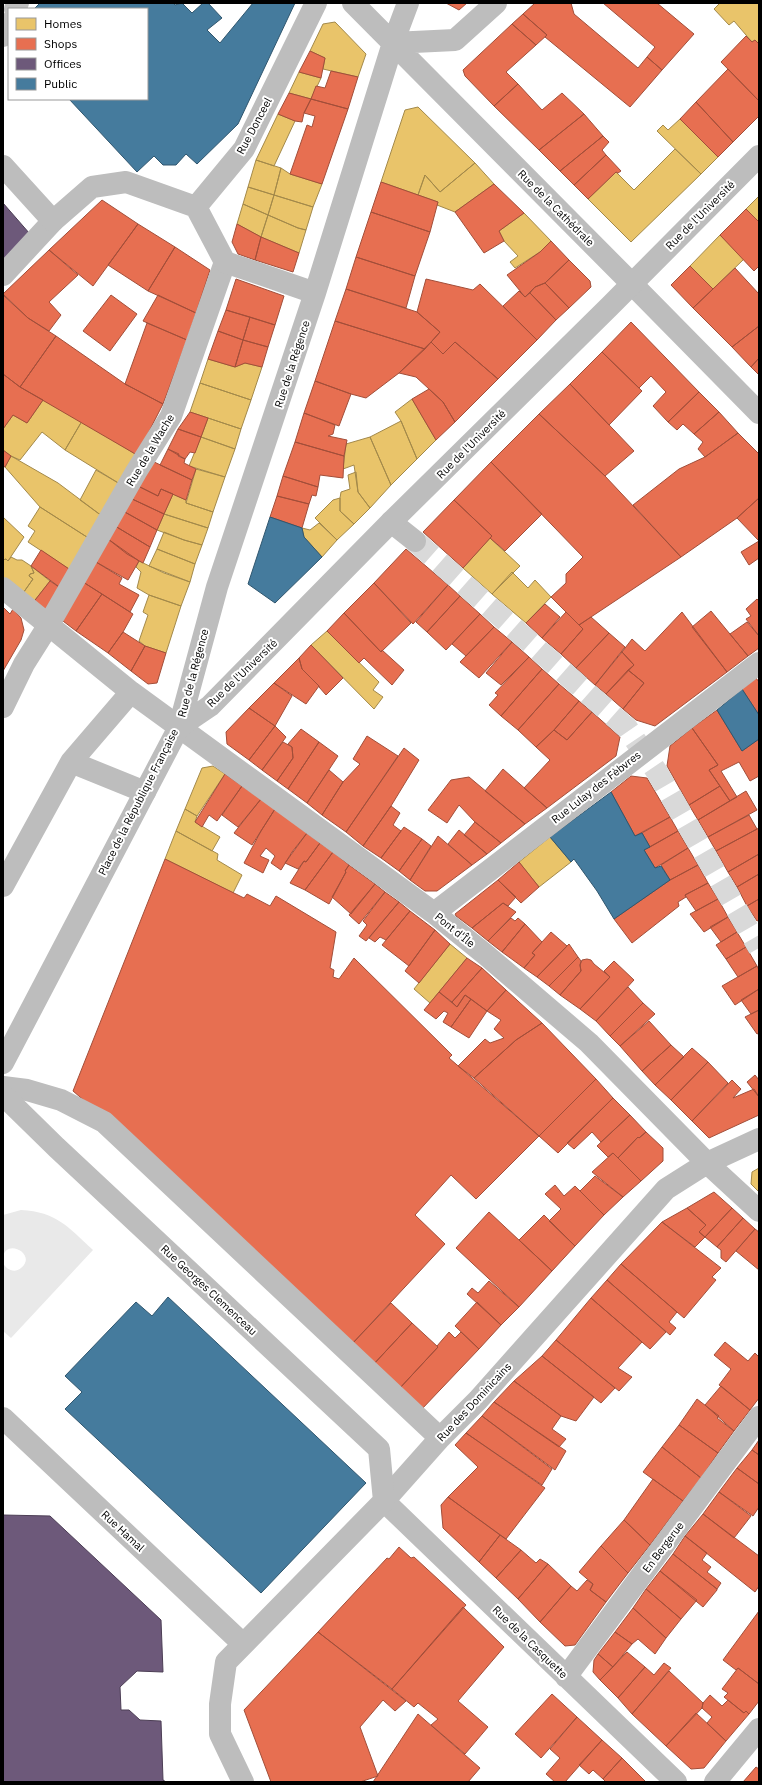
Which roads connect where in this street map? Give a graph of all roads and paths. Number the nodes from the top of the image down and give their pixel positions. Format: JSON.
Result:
{"nodes":[{"id":1,"x":316,"y":3,"type":"edge"},
{"id":2,"x":353,"y":3,"type":"edge"},
{"id":3,"x":408,"y":3,"type":"edge"},
{"id":4,"x":496,"y":3,"type":"edge"},
{"id":5,"x":8,"y":25,"type":"edge"},
{"id":6,"x":3,"y":36,"type":"edge"},
{"id":7,"x":393,"y":43,"type":"junction"},
{"id":8,"x":759,"y":156,"type":"edge"},
{"id":9,"x":3,"y":166,"type":"edge"},
{"id":10,"x":196,"y":207,"type":"junction"},
{"id":11,"x":54,"y":221,"type":"junction"},
{"id":12,"x":225,"y":262,"type":"junction"},
{"id":13,"x":3,"y":275,"type":"edge"},
{"id":14,"x":632,"y":284,"type":"junction"},
{"id":15,"x":316,"y":293,"type":"junction"},
{"id":16,"x":759,"y":413,"type":"edge"},
{"id":17,"x":391,"y":522,"type":"junction"},
{"id":18,"x":415,"y":541,"type":"tunnel mouth"},
{"id":19,"x":3,"y":588,"type":"edge"},
{"id":20,"x":48,"y":626,"type":"junction"},
{"id":21,"x":759,"y":663,"type":"edge"},
{"id":22,"x":132,"y":692,"type":"junction"},
{"id":23,"x":3,"y":707,"type":"edge"},
{"id":24,"x":179,"y":727,"type":"junction"},
{"id":25,"x":71,"y":762,"type":"junction"},
{"id":26,"x":145,"y":792,"type":"junction"},
{"id":27,"x":3,"y":886,"type":"edge"},
{"id":28,"x":434,"y":913,"type":"junction"},
{"id":29,"x":3,"y":1063,"type":"edge"},
{"id":30,"x":3,"y":1087,"type":"edge"},
{"id":31,"x":3,"y":1095,"type":"edge"},
{"id":32,"x":759,"y":1139,"type":"edge"},
{"id":33,"x":707,"y":1163,"type":"junction"},
{"id":34,"x":759,"y":1211,"type":"edge"},
{"id":35,"x":759,"y":1417,"type":"edge"},
{"id":36,"x":3,"y":1418,"type":"edge"},
{"id":37,"x":440,"y":1438,"type":"junction"},
{"id":38,"x":384,"y":1501,"type":"junction"},
{"id":39,"x":243,"y":1644,"type":"junction"},
{"id":40,"x":566,"y":1676,"type":"junction"},
{"id":41,"x":759,"y":1729,"type":"edge"},
{"id":42,"x":243,"y":1782,"type":"edge"},
{"id":43,"x":676,"y":1782,"type":"edge"},
{"id":44,"x":716,"y":1782,"type":"edge"}],
"edges":[{"from":1,"to":10,"type":"street","name":"Rue Donceel"},
{"from":2,"to":7,"type":"street","name":"Rue de la Cathédrale"},
{"from":3,"to":7,"type":"street","name":"Rue de la Régence"},
{"from":4,"to":7,"type":"street"},
{"from":5,"to":6,"type":"street"},
{"from":7,"to":14,"type":"street","name":"Rue de la Cathédrale"},
{"from":7,"to":15,"type":"street","name":"Rue de la Régence"},
{"from":8,"to":14,"type":"street","name":"Rue de l'Université"},
{"from":9,"to":11,"type":"street"},
{"from":10,"to":11,"type":"street"},
{"from":10,"to":12,"type":"street"},
{"from":11,"to":13,"type":"street"},
{"from":12,"to":15,"type":"street"},
{"from":12,"to":20,"type":"street","name":"Rue de la Wache"},
{"from":14,"to":16,"type":"street","name":"Rue de la Cathédrale"},
{"from":14,"to":17,"type":"street","name":"Rue de l'Université"},
{"from":15,"to":24,"type":"street","name":"Rue de la Régence"},
{"from":17,"to":18,"type":"street"},
{"from":17,"to":24,"type":"street","name":"Rue de l'Université"},
{"from":19,"to":20,"type":"street","name":"Place de la République Française"},
{"from":20,"to":22,"type":"street","name":"Place de la République Française"},
{"from":20,"to":23,"type":"street"},
{"from":21,"to":28,"type":"street","name":"Rue Lulay des Fèbvres"},
{"from":22,"to":24,"type":"street","name":"Place de la République Française"},
{"from":22,"to":25,"type":"street"},
{"from":24,"to":26,"type":"street","name":"Place de la République Française"},
{"from":24,"to":28,"type":"street","name":"Pont d'Île"},
{"from":25,"to":26,"type":"street"},
{"from":25,"to":27,"type":"street"},
{"from":26,"to":29,"type":"street","name":"Place de la République Française"},
{"from":28,"to":33,"type":"street","name":"Pont d'Île"},
{"from":30,"to":37,"type":"street"},
{"from":31,"to":38,"type":"street","name":"Rue Georges Clemenceau"},
{"from":32,"to":33,"type":"street","name":"Rue des Dominicains"},
{"from":33,"to":34,"type":"street","name":"Pont d'Île"},
{"from":33,"to":37,"type":"street","name":"Rue des Dominicains"},
{"from":35,"to":40,"type":"street","name":"En Bergerue"},
{"from":36,"to":39,"type":"street","name":"Rue Hamal"},
{"from":37,"to":38,"type":"street","name":"Rue des Dominicains"},
{"from":38,"to":39,"type":"street","name":"Rue des Dominicains"},
{"from":38,"to":40,"type":"street","name":"Rue de la Casquette"},
{"from":39,"to":42,"type":"street","name":"Rue des Dominicains"},
{"from":40,"to":43,"type":"street","name":"Rue de la Casquette"},
{"from":41,"to":44,"type":"street"}]}
